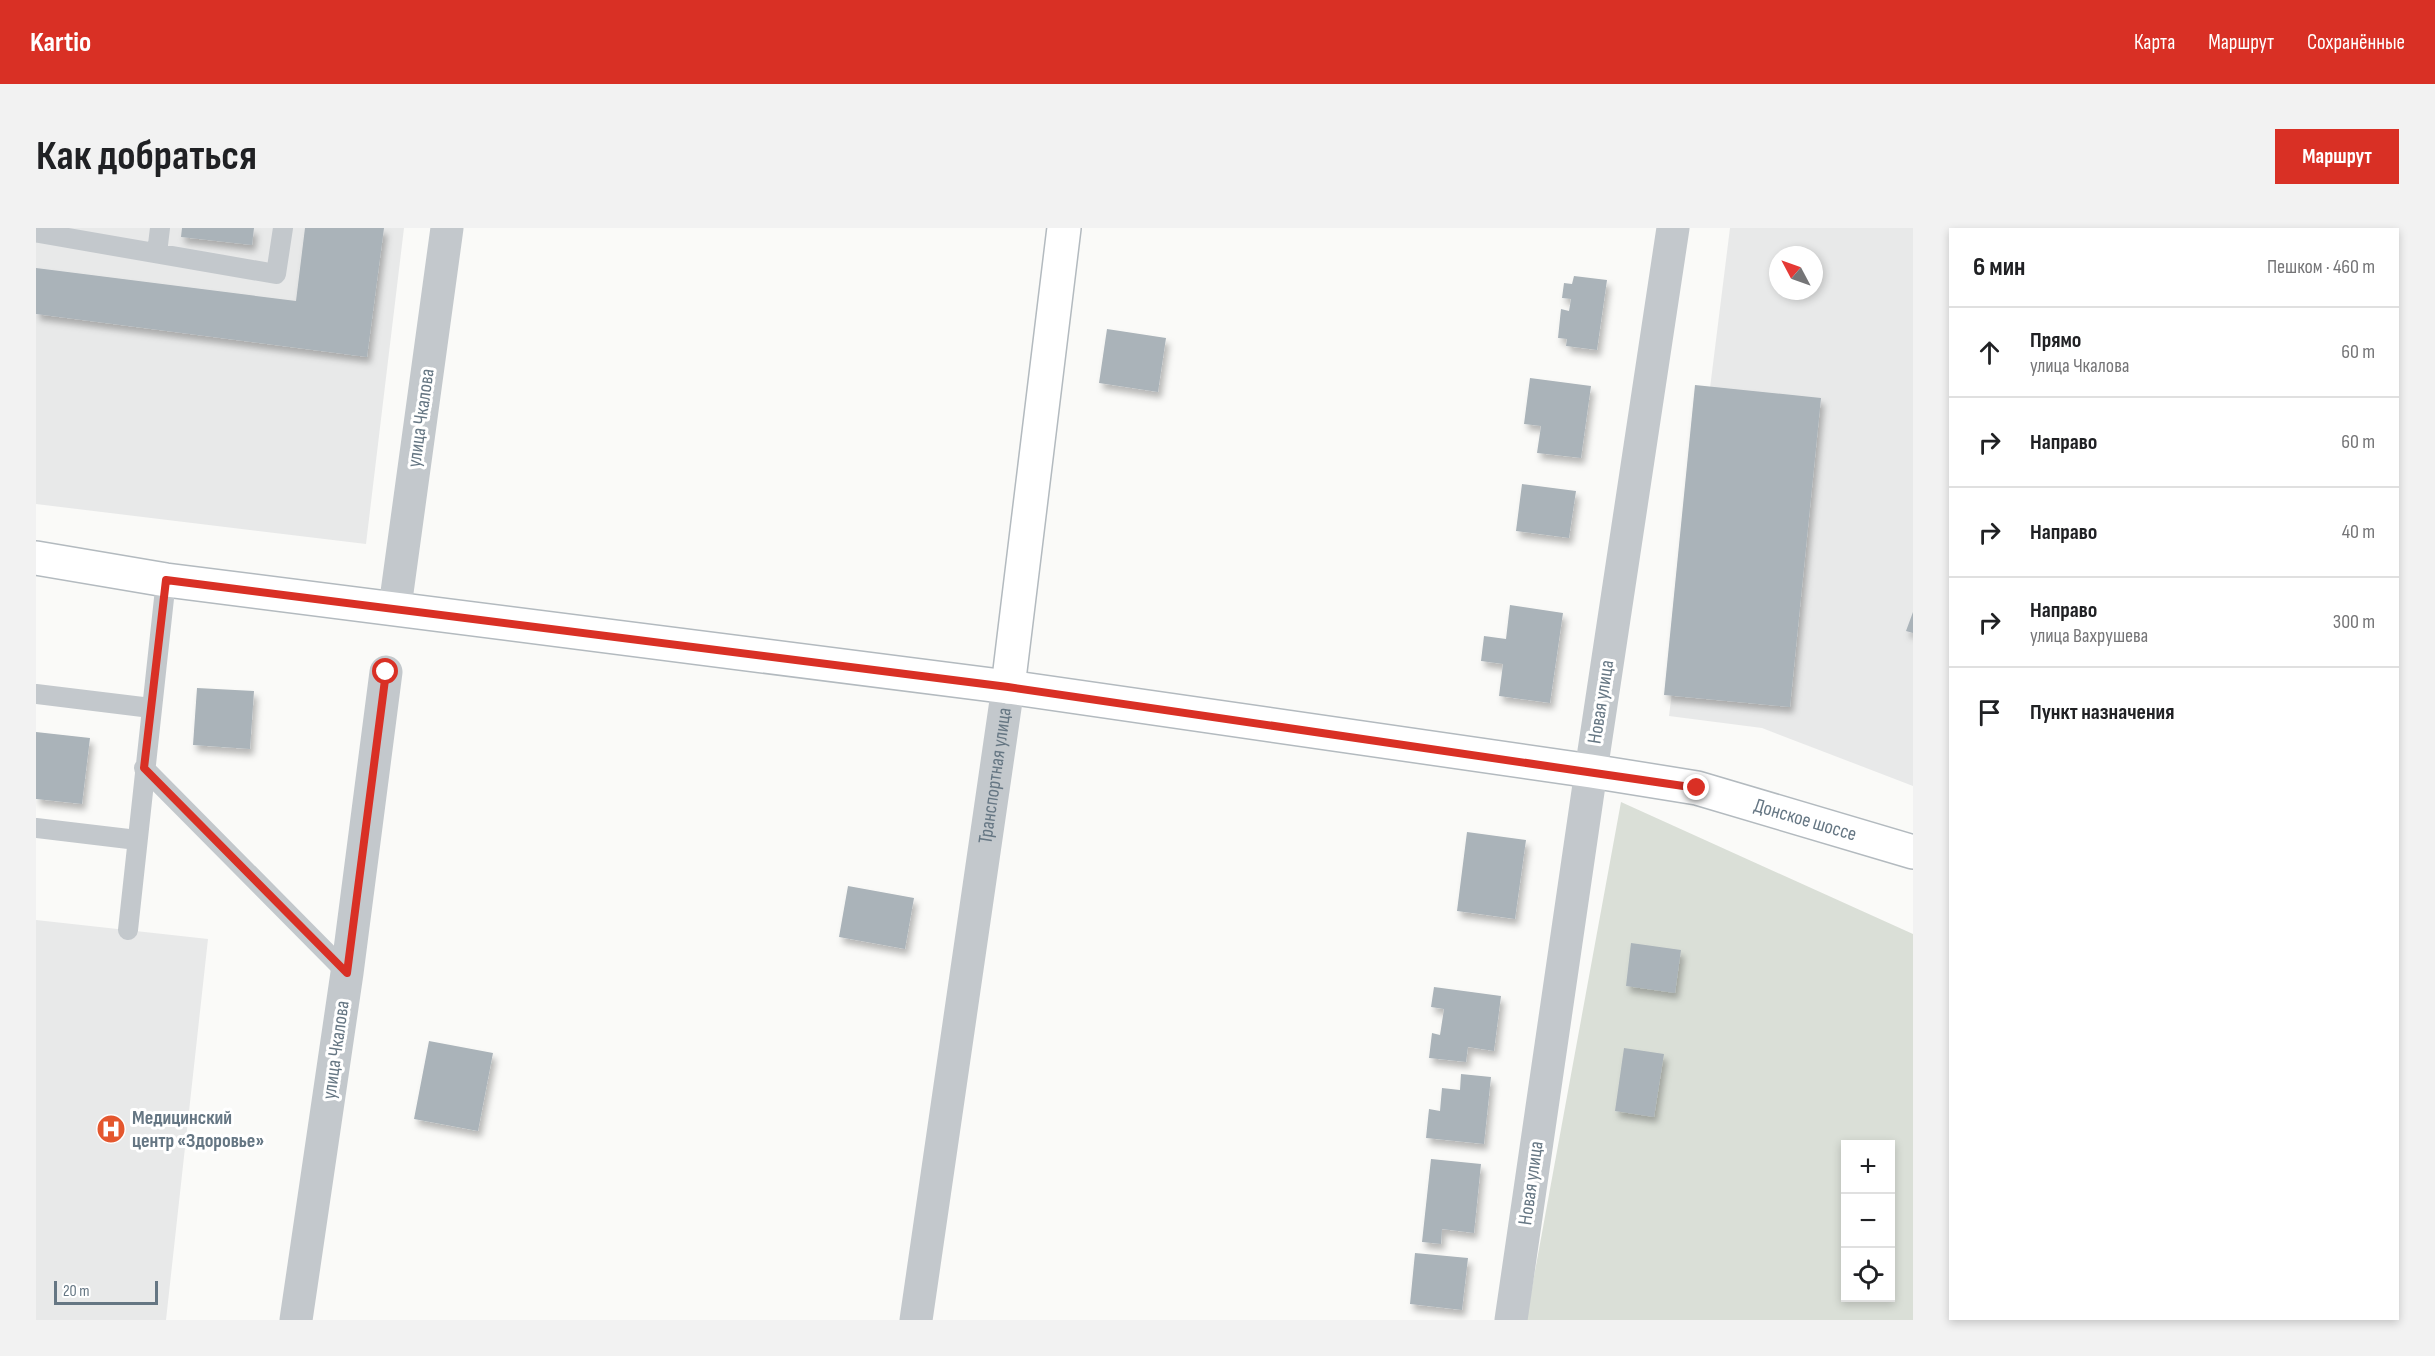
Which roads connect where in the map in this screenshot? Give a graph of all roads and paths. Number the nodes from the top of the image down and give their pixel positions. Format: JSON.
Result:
{"nodes":[{"id":1,"x":39,"y":228,"type":"edge"},
{"id":2,"x":160,"y":228,"type":"edge"},
{"id":3,"x":283,"y":228,"type":"edge"},
{"id":4,"x":447,"y":228,"type":"edge"},
{"id":5,"x":1064,"y":228,"type":"edge"},
{"id":6,"x":1673,"y":228,"type":"edge"},
{"id":7,"x":157,"y":253,"type":"junction"},
{"id":8,"x":36,"y":558,"type":"edge"},
{"id":9,"x":166,"y":580,"type":"junction"},
{"id":10,"x":395,"y":607,"type":"junction"},
{"id":11,"x":386,"y":672,"type":"dead end"},
{"id":12,"x":1008,"y":687,"type":"junction"},
{"id":13,"x":36,"y":694,"type":"edge"},
{"id":14,"x":151,"y":708,"type":"junction"},
{"id":15,"x":144,"y":768,"type":"junction"},
{"id":16,"x":1591,"y":771,"type":"junction"},
{"id":17,"x":36,"y":828,"type":"edge"},
{"id":18,"x":137,"y":840,"type":"junction"},
{"id":19,"x":1913,"y":852,"type":"edge"},
{"id":20,"x":128,"y":930,"type":"dead end"},
{"id":21,"x":347,"y":973,"type":"junction"},
{"id":22,"x":296,"y":1320,"type":"edge"},
{"id":23,"x":916,"y":1320,"type":"edge"},
{"id":24,"x":1511,"y":1320,"type":"edge"}],
"edges":[{"from":1,"to":7,"type":"lane"},
{"from":2,"to":7,"type":"lane"},
{"from":3,"to":7,"type":"lane"},
{"from":4,"to":10,"type":"street","name":"улица Чкалова"},
{"from":5,"to":12,"type":"main road","name":"Транспортная улица"},
{"from":6,"to":16,"type":"street","name":"Новая улица"},
{"from":8,"to":9,"type":"main road","name":"Донское шоссе"},
{"from":9,"to":10,"type":"main road","name":"Донское шоссе"},
{"from":9,"to":14,"type":"lane"},
{"from":10,"to":12,"type":"main road","name":"Донское шоссе"},
{"from":11,"to":21,"type":"street","name":"улица Чкалова"},
{"from":12,"to":16,"type":"main road","name":"Донское шоссе"},
{"from":12,"to":23,"type":"street","name":"Транспортная улица"},
{"from":13,"to":14,"type":"lane"},
{"from":14,"to":15,"type":"lane"},
{"from":15,"to":18,"type":"lane"},
{"from":15,"to":21,"type":"lane"},
{"from":16,"to":19,"type":"main road","name":"Донское шоссе"},
{"from":16,"to":24,"type":"street","name":"Новая улица"},
{"from":17,"to":18,"type":"lane"},
{"from":18,"to":20,"type":"lane"},
{"from":21,"to":22,"type":"street","name":"улица Чкалова"}]}
